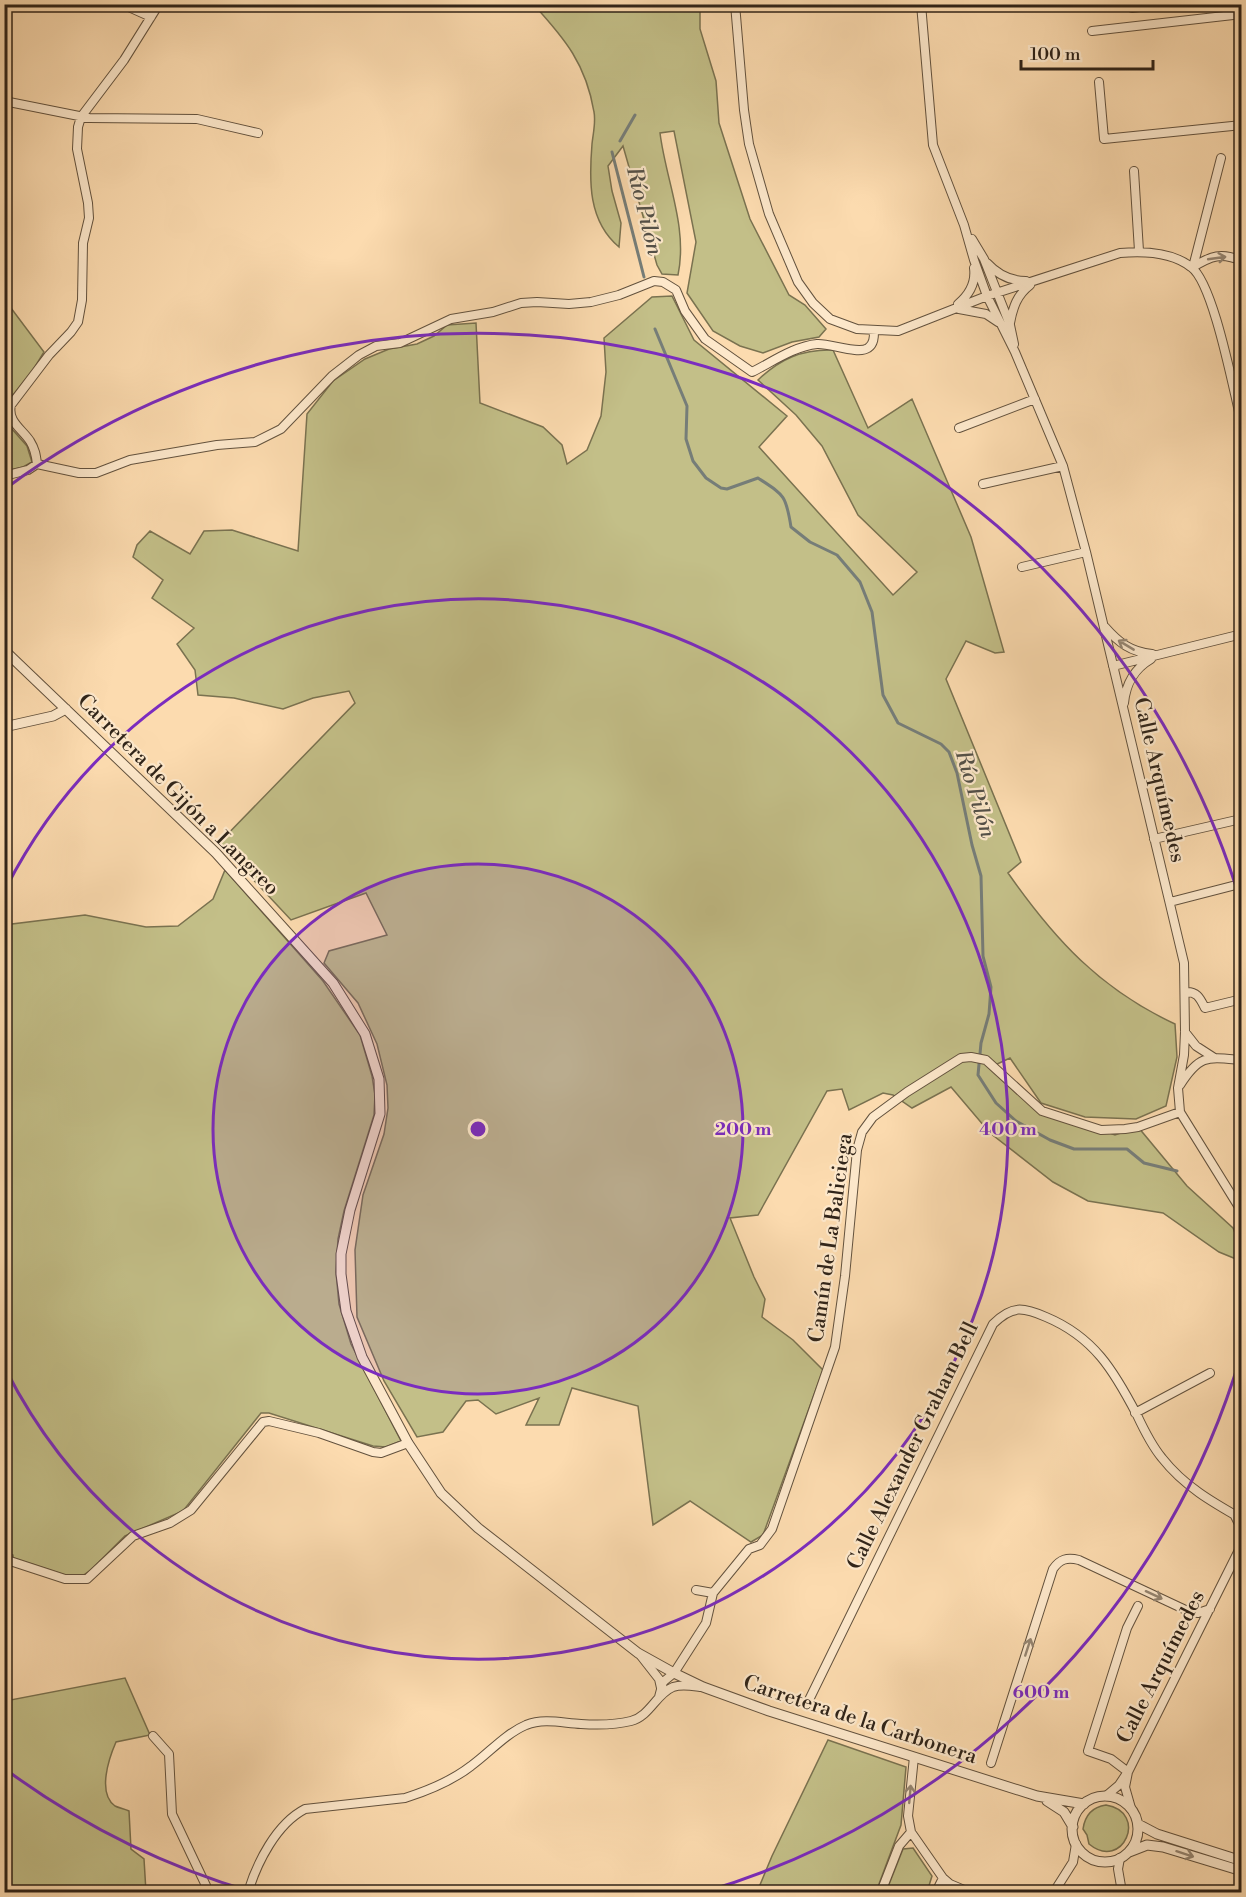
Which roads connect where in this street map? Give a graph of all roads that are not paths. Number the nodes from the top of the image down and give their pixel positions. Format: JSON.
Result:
{"nodes":[{"id":1,"x":122,"y":4,"type":"edge"},
{"id":2,"x":159,"y":4,"type":"edge"},
{"id":3,"x":735,"y":4,"type":"edge"},
{"id":4,"x":921,"y":4,"type":"edge"},
{"id":5,"x":1127,"y":4,"type":"edge"},
{"id":6,"x":1165,"y":4,"type":"edge"},
{"id":7,"x":1242,"y":14,"type":"edge"},
{"id":8,"x":151,"y":17,"type":"junction"},
{"id":9,"x":1092,"y":31,"type":"dead end"},
{"id":10,"x":1099,"y":82,"type":"dead end"},
{"id":11,"x":4,"y":101,"type":"edge"},
{"id":12,"x":81,"y":117,"type":"junction"},
{"id":13,"x":1242,"y":125,"type":"edge"},
{"id":14,"x":258,"y":133,"type":"dead end"},
{"id":15,"x":1221,"y":158,"type":"dead end"},
{"id":16,"x":1134,"y":171,"type":"dead end"},
{"id":17,"x":964,"y":225,"type":"junction"},
{"id":18,"x":970,"y":244,"type":"junction"},
{"id":19,"x":1139,"y":251,"type":"junction"},
{"id":20,"x":984,"y":259,"type":"junction"},
{"id":21,"x":974,"y":261,"type":"junction"},
{"id":22,"x":1242,"y":261,"type":"edge"},
{"id":23,"x":1193,"y":267,"type":"junction"},
{"id":24,"x":1034,"y":281,"type":"junction"},
{"id":25,"x":996,"y":293,"type":"junction"},
{"id":26,"x":987,"y":296,"type":"junction"},
{"id":27,"x":952,"y":309,"type":"junction"},
{"id":28,"x":1006,"y":325,"type":"junction"},
{"id":29,"x":874,"y":331,"type":"junction"},
{"id":30,"x":1014,"y":340,"type":"junction"},
{"id":31,"x":1015,"y":352,"type":"junction"},
{"id":32,"x":1035,"y":399,"type":"junction"},
{"id":33,"x":1242,"y":424,"type":"edge"},
{"id":34,"x":959,"y":428,"type":"dead end"},
{"id":35,"x":37,"y":464,"type":"junction"},
{"id":36,"x":1063,"y":466,"type":"junction"},
{"id":37,"x":4,"y":476,"type":"edge"},
{"id":38,"x":983,"y":484,"type":"dead end"},
{"id":39,"x":1086,"y":552,"type":"junction"},
{"id":40,"x":1022,"y":567,"type":"dead end"},
{"id":41,"x":1102,"y":623,"type":"junction"},
{"id":42,"x":1242,"y":634,"type":"edge"},
{"id":43,"x":4,"y":650,"type":"edge"},
{"id":44,"x":1157,"y":655,"type":"junction"},
{"id":45,"x":1113,"y":666,"type":"junction"},
{"id":46,"x":66,"y":709,"type":"junction"},
{"id":47,"x":1124,"y":712,"type":"junction"},
{"id":48,"x":4,"y":727,"type":"edge"},
{"id":49,"x":1241,"y":819,"type":"edge"},
{"id":50,"x":1154,"y":839,"type":"junction"},
{"id":51,"x":1236,"y":885,"type":"dead end"},
{"id":52,"x":1170,"y":902,"type":"junction"},
{"id":53,"x":1185,"y":992,"type":"junction"},
{"id":54,"x":1242,"y":999,"type":"edge"},
{"id":55,"x":1185,"y":1032,"type":"junction"},
{"id":56,"x":1213,"y":1057,"type":"junction"},
{"id":57,"x":1242,"y":1060,"type":"edge"},
{"id":58,"x":1178,"y":1088,"type":"junction"},
{"id":59,"x":1180,"y":1112,"type":"junction"},
{"id":60,"x":1242,"y":1212,"type":"edge"},
{"id":61,"x":1210,"y":1373,"type":"dead end"},
{"id":62,"x":1136,"y":1413,"type":"junction"},
{"id":63,"x":408,"y":1443,"type":"junction"},
{"id":64,"x":1239,"y":1516,"type":"edge"},
{"id":65,"x":1242,"y":1539,"type":"edge"},
{"id":66,"x":1242,"y":1544,"type":"edge"},
{"id":67,"x":4,"y":1559,"type":"edge"},
{"id":68,"x":696,"y":1590,"type":"dead end"},
{"id":69,"x":713,"y":1593,"type":"junction"},
{"id":70,"x":1138,"y":1606,"type":"dead end"},
{"id":71,"x":1210,"y":1609,"type":"junction"},
{"id":72,"x":1190,"y":1612,"type":"junction"},
{"id":73,"x":1199,"y":1631,"type":"junction"},
{"id":74,"x":638,"y":1653,"type":"junction"},
{"id":75,"x":674,"y":1673,"type":"junction"},
{"id":76,"x":703,"y":1687,"type":"junction"},
{"id":77,"x":663,"y":1690,"type":"junction"},
{"id":78,"x":807,"y":1704,"type":"dead end"},
{"id":79,"x":153,"y":1736,"type":"dead end"},
{"id":80,"x":915,"y":1757,"type":"junction"},
{"id":81,"x":991,"y":1763,"type":"dead end"},
{"id":82,"x":1128,"y":1772,"type":"junction"},
{"id":83,"x":1037,"y":1796,"type":"junction"},
{"id":84,"x":1106,"y":1796,"type":"junction"},
{"id":85,"x":1084,"y":1804,"type":"junction"},
{"id":86,"x":1131,"y":1808,"type":"junction"},
{"id":87,"x":1138,"y":1824,"type":"junction"},
{"id":88,"x":1073,"y":1827,"type":"junction"},
{"id":89,"x":911,"y":1832,"type":"junction"},
{"id":90,"x":1076,"y":1844,"type":"junction"},
{"id":91,"x":1129,"y":1852,"type":"junction"},
{"id":92,"x":1120,"y":1858,"type":"junction"},
{"id":93,"x":1242,"y":1861,"type":"edge"},
{"id":94,"x":1242,"y":1871,"type":"edge"},
{"id":95,"x":943,"y":1878,"type":"junction"},
{"id":96,"x":208,"y":1893,"type":"edge"},
{"id":97,"x":248,"y":1893,"type":"edge"},
{"id":98,"x":881,"y":1893,"type":"edge"},
{"id":99,"x":936,"y":1893,"type":"edge"},
{"id":100,"x":969,"y":1893,"type":"edge"},
{"id":101,"x":1054,"y":1893,"type":"edge"},
{"id":102,"x":1122,"y":1893,"type":"edge"}],
"edges":[{"from":1,"to":8,"type":"street"},
{"from":2,"to":8,"type":"street"},
{"from":3,"to":29,"type":"street"},
{"from":4,"to":17,"type":"street","name":"Calle Arquímedes"},
{"from":5,"to":6,"type":"street"},
{"from":7,"to":9,"type":"street"},
{"from":8,"to":12,"type":"street"},
{"from":10,"to":13,"type":"street"},
{"from":11,"to":12,"type":"street"},
{"from":12,"to":14,"type":"street"},
{"from":12,"to":35,"type":"street"},
{"from":15,"to":23,"type":"street"},
{"from":16,"to":19,"type":"street"},
{"from":17,"to":18,"type":"street","name":"Calle Arquímedes"},
{"from":17,"to":20,"type":"street","name":"Calle Arquímedes"},
{"from":18,"to":21,"type":"street","name":"Calle Arquímedes"},
{"from":18,"to":25,"type":"street","name":"Calle Arquímedes"},
{"from":19,"to":23,"type":"street"},
{"from":19,"to":24,"type":"street"},
{"from":20,"to":24,"type":"street"},
{"from":20,"to":25,"type":"street","name":"Calle Arquímedes"},
{"from":21,"to":26,"type":"street","name":"Calle Arquímedes"},
{"from":21,"to":27,"type":"street"},
{"from":23,"to":22,"type":"street","one_way":true},
{"from":23,"to":33,"type":"street"},
{"from":24,"to":25,"type":"street"},
{"from":24,"to":28,"type":"street"},
{"from":25,"to":26,"type":"street"},
{"from":25,"to":28,"type":"street","name":"Calle Arquímedes"},
{"from":26,"to":27,"type":"street"},
{"from":26,"to":28,"type":"street","name":"Calle Arquímedes"},
{"from":26,"to":30,"type":"street","name":"Calle Arquímedes"},
{"from":27,"to":28,"type":"street"},
{"from":27,"to":29,"type":"street"},
{"from":28,"to":30,"type":"street","name":"Calle Arquímedes"},
{"from":28,"to":31,"type":"street","name":"Calle Arquímedes"},
{"from":29,"to":35,"type":"street"},
{"from":30,"to":31,"type":"street","name":"Calle Arquímedes"},
{"from":31,"to":32,"type":"street","name":"Calle Arquímedes"},
{"from":32,"to":34,"type":"street"},
{"from":32,"to":36,"type":"street","name":"Calle Arquímedes"},
{"from":35,"to":37,"type":"street"},
{"from":36,"to":38,"type":"street"},
{"from":36,"to":39,"type":"street","name":"Calle Arquímedes"},
{"from":39,"to":40,"type":"street"},
{"from":39,"to":41,"type":"street","name":"Calle Arquímedes"},
{"from":44,"to":41,"type":"street","one_way":true},
{"from":41,"to":45,"type":"street","name":"Calle Arquímedes"},
{"from":42,"to":44,"type":"street"},
{"from":43,"to":46,"type":"street","name":"Carretera de Gijón a Langreo"},
{"from":44,"to":45,"type":"street"},
{"from":44,"to":47,"type":"street"},
{"from":45,"to":47,"type":"street","name":"Calle Arquímedes"},
{"from":46,"to":48,"type":"street"},
{"from":46,"to":63,"type":"street","name":"Carretera de Gijón a Langreo"},
{"from":47,"to":50,"type":"street","name":"Calle Arquímedes"},
{"from":49,"to":50,"type":"street"},
{"from":50,"to":52,"type":"street","name":"Calle Arquímedes"},
{"from":51,"to":52,"type":"street"},
{"from":52,"to":53,"type":"street","name":"Calle Arquímedes"},
{"from":53,"to":54,"type":"street"},
{"from":53,"to":55,"type":"street","name":"Calle Arquímedes"},
{"from":55,"to":56,"type":"street"},
{"from":55,"to":58,"type":"street","name":"Calle Arquímedes"},
{"from":56,"to":57,"type":"street"},
{"from":56,"to":58,"type":"street"},
{"from":58,"to":59,"type":"street","name":"Calle Arquímedes"},
{"from":59,"to":60,"type":"street","name":"Calle Arquímedes"},
{"from":59,"to":69,"type":"street","name":"Camín de La Baliciega"},
{"from":61,"to":62,"type":"street"},
{"from":62,"to":64,"type":"street","name":"Calle Alexander Graham Bell"},
{"from":62,"to":78,"type":"street","name":"Calle Alexander Graham Bell"},
{"from":63,"to":67,"type":"street"},
{"from":63,"to":74,"type":"street","name":"Carretera de Gijón a Langreo"},
{"from":64,"to":65,"type":"street"},
{"from":66,"to":71,"type":"street","name":"Calle Arquímedes"},
{"from":68,"to":69,"type":"street"},
{"from":69,"to":75,"type":"street","name":"Camín de La Baliciega"},
{"from":70,"to":82,"type":"street"},
{"from":71,"to":72,"type":"street"},
{"from":71,"to":73,"type":"street","name":"Calle Arquímedes"},
{"from":72,"to":73,"type":"street"},
{"from":81,"to":72,"type":"street","one_way":true},
{"from":73,"to":82,"type":"street","name":"Calle Arquímedes"},
{"from":74,"to":75,"type":"street","name":"Carretera de Gijón a Langreo"},
{"from":74,"to":77,"type":"street"},
{"from":75,"to":76,"type":"street","name":"Carretera de la Carbonera"},
{"from":75,"to":77,"type":"street","name":"Camín de La Baliciega"},
{"from":76,"to":77,"type":"street"},
{"from":76,"to":80,"type":"street","name":"Carretera de la Carbonera"},
{"from":77,"to":97,"type":"street","name":"Camín de La Baliciega"},
{"from":79,"to":96,"type":"street"},
{"from":80,"to":83,"type":"street","name":"Carretera de la Carbonera"},
{"from":89,"to":80,"type":"street","one_way":true},
{"from":82,"to":84,"type":"street"},
{"from":82,"to":86,"type":"street","name":"Calle Arquímedes"},
{"from":83,"to":85,"type":"street"},
{"from":83,"to":88,"type":"street"},
{"from":84,"to":85,"type":"street"},
{"from":84,"to":86,"type":"street"},
{"from":85,"to":88,"type":"street"},
{"from":86,"to":87,"type":"street"},
{"from":87,"to":91,"type":"street"},
{"from":87,"to":93,"type":"street"},
{"from":88,"to":90,"type":"street"},
{"from":89,"to":95,"type":"street"},
{"from":89,"to":98,"type":"street"},
{"from":90,"to":92,"type":"street"},
{"from":90,"to":101,"type":"street"},
{"from":91,"to":92,"type":"street"},
{"from":91,"to":94,"type":"street","one_way":true},
{"from":92,"to":102,"type":"street"},
{"from":95,"to":99,"type":"street"},
{"from":95,"to":100,"type":"street"}]}
